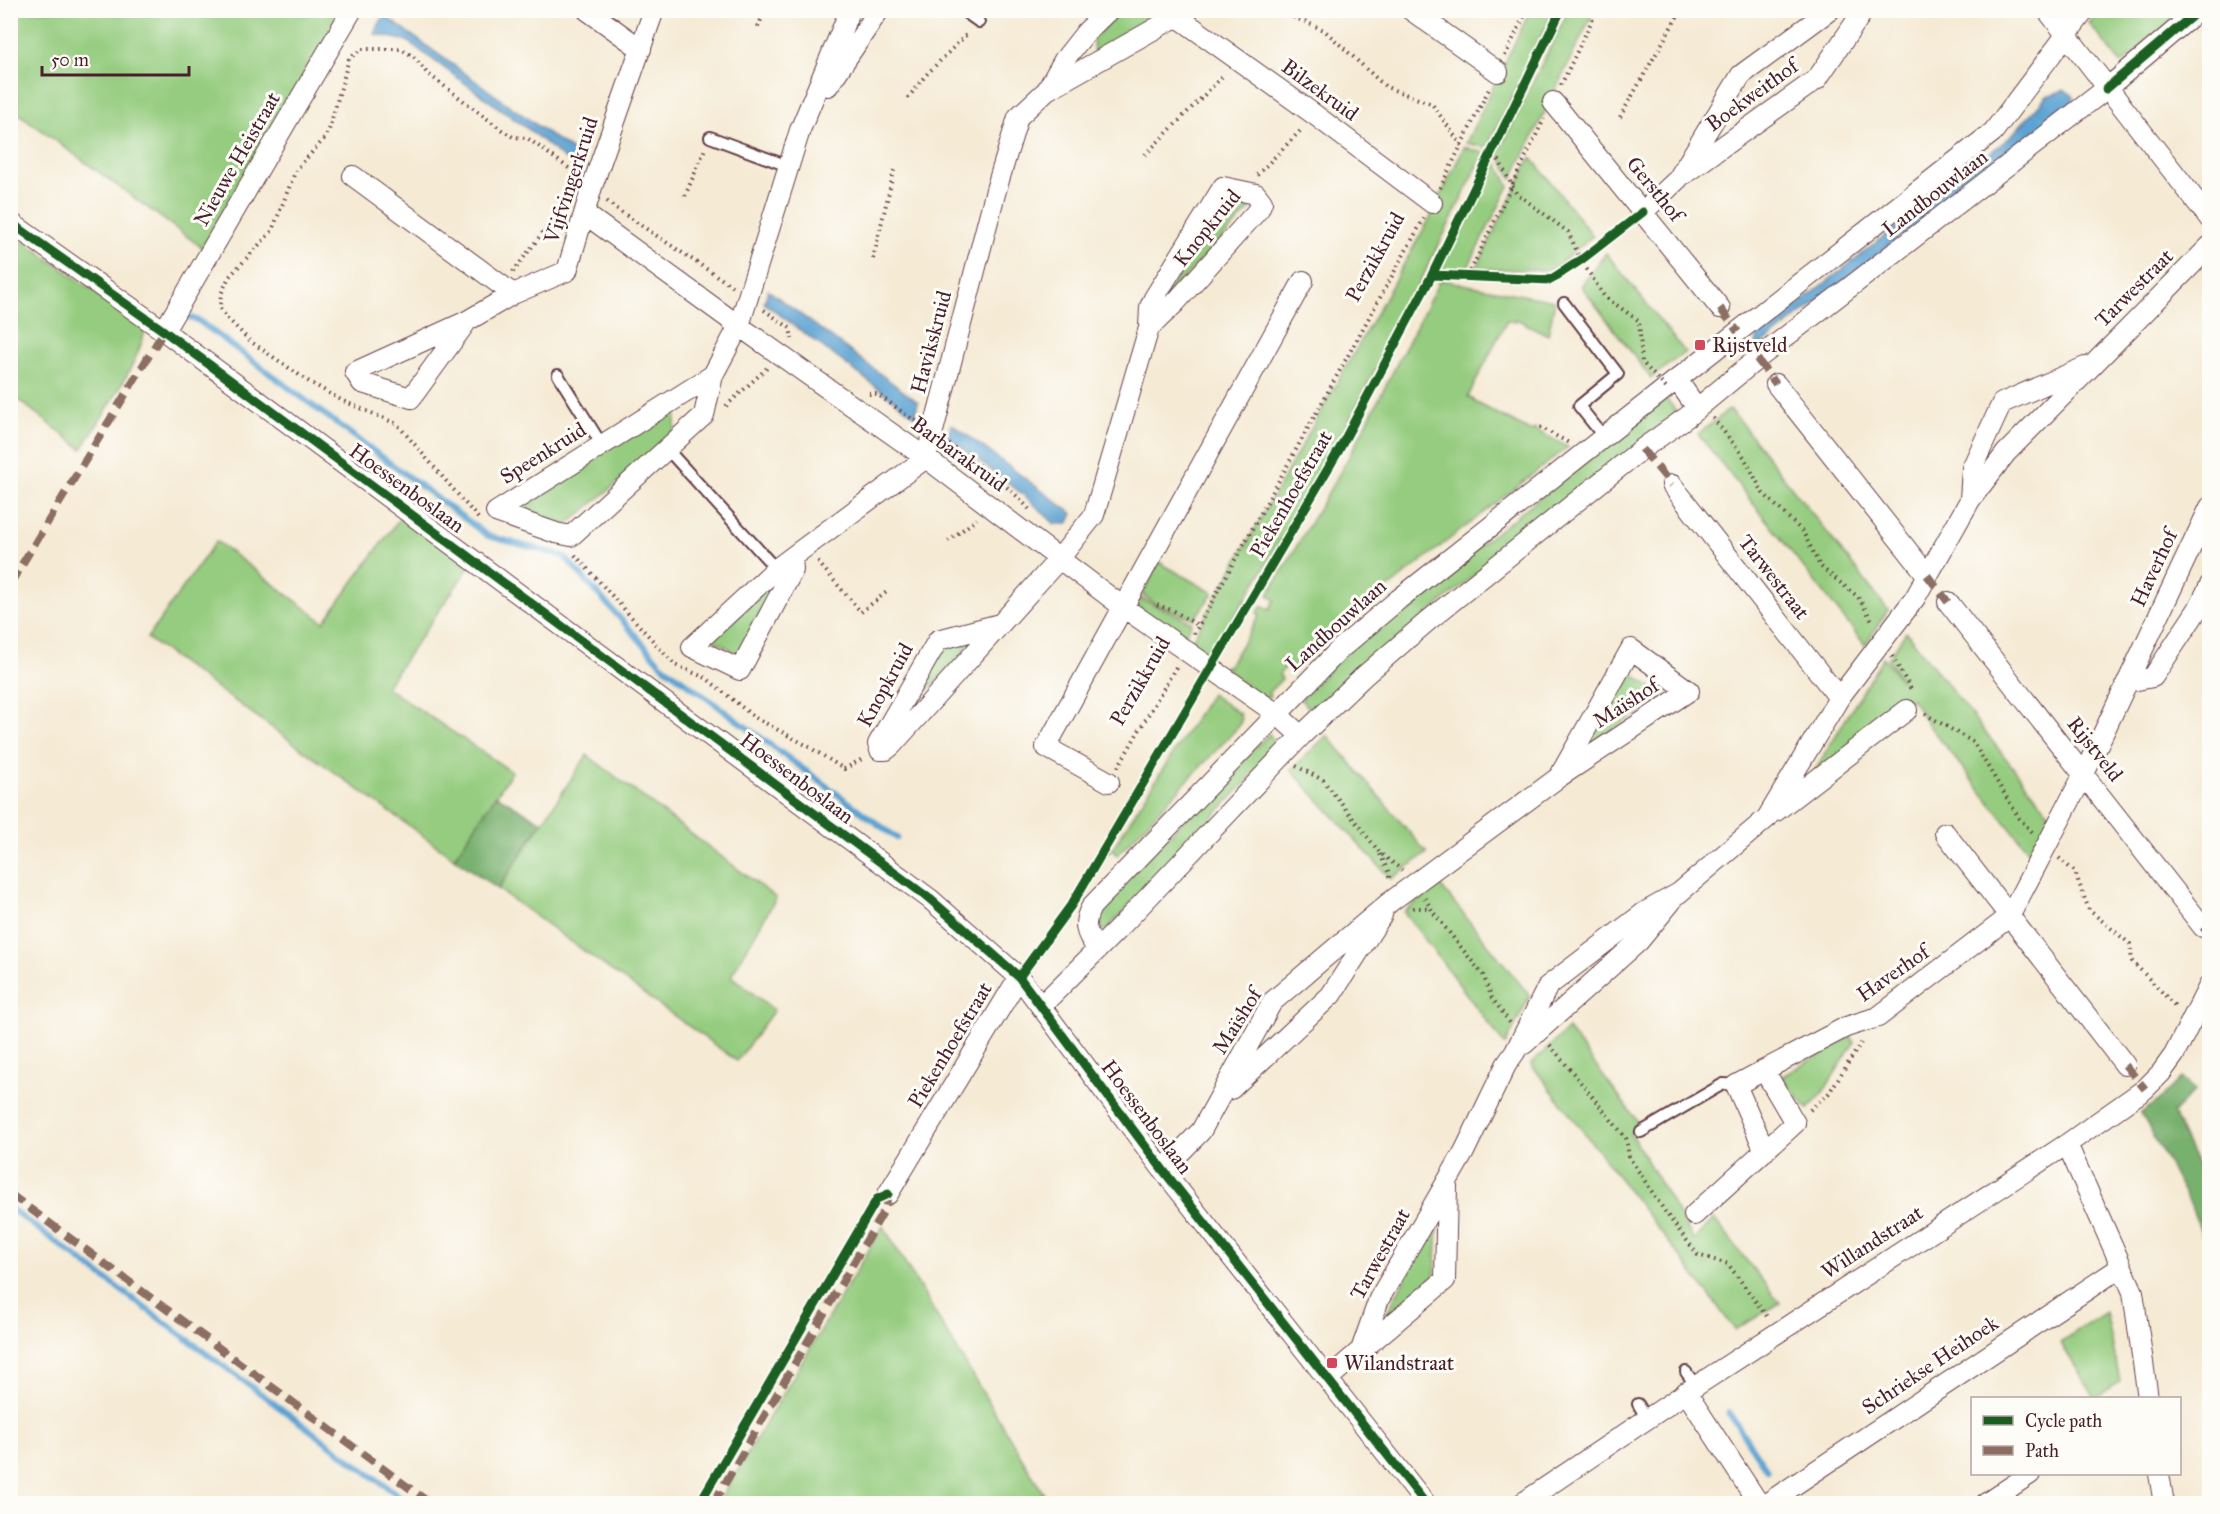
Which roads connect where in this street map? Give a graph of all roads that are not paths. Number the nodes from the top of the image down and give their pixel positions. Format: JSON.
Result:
{"nodes":[{"id":1,"x":352,"y":10,"type":"edge"},
{"id":2,"x":588,"y":10,"type":"edge"},
{"id":3,"x":654,"y":10,"type":"edge"},
{"id":4,"x":850,"y":10,"type":"edge"},
{"id":5,"x":879,"y":10,"type":"edge"},
{"id":6,"x":962,"y":10,"type":"edge"},
{"id":7,"x":1109,"y":10,"type":"edge"},
{"id":8,"x":1410,"y":10,"type":"edge"},
{"id":9,"x":1830,"y":10,"type":"edge"},
{"id":10,"x":1864,"y":10,"type":"edge"},
{"id":11,"x":2047,"y":10,"type":"edge"},
{"id":12,"x":2085,"y":10,"type":"edge"},
{"id":13,"x":2199,"y":10,"type":"edge"},
{"id":14,"x":1183,"y":14,"type":"edge"},
{"id":15,"x":979,"y":22,"type":"road end"},
{"id":16,"x":2066,"y":36,"type":"junction"},
{"id":17,"x":641,"y":49,"type":"junction"},
{"id":18,"x":1498,"y":72,"type":"road end"},
{"id":19,"x":2106,"y":89,"type":"junction"},
{"id":20,"x":1047,"y":90,"type":"junction"},
{"id":21,"x":1552,"y":102,"type":"road end"},
{"id":22,"x":802,"y":123,"type":"junction"},
{"id":23,"x":710,"y":137,"type":"road end"},
{"id":24,"x":788,"y":166,"type":"junction"},
{"id":25,"x":353,"y":176,"type":"dead end"},
{"id":26,"x":1678,"y":179,"type":"junction"},
{"id":27,"x":1432,"y":203,"type":"road end"},
{"id":28,"x":1643,"y":212,"type":"junction"},
{"id":29,"x":585,"y":214,"type":"junction"},
{"id":30,"x":2210,"y":219,"type":"edge"},
{"id":31,"x":10,"y":222,"type":"edge"},
{"id":32,"x":2210,"y":246,"type":"edge"},
{"id":33,"x":1303,"y":281,"type":"dead end"},
{"id":34,"x":508,"y":290,"type":"junction"},
{"id":35,"x":1564,"y":303,"type":"dead end"},
{"id":36,"x":1720,"y":308,"type":"dead end"},
{"id":37,"x":467,"y":321,"type":"junction"},
{"id":38,"x":739,"y":326,"type":"junction"},
{"id":39,"x":1149,"y":328,"type":"junction"},
{"id":40,"x":164,"y":331,"type":"junction"},
{"id":41,"x":2093,"y":363,"type":"junction"},
{"id":42,"x":558,"y":375,"type":"dead end"},
{"id":43,"x":712,"y":375,"type":"junction"},
{"id":44,"x":1671,"y":384,"type":"junction"},
{"id":45,"x":1776,"y":384,"type":"dead end"},
{"id":46,"x":1700,"y":405,"type":"junction"},
{"id":47,"x":1605,"y":437,"type":"junction"},
{"id":48,"x":602,"y":445,"type":"junction"},
{"id":49,"x":667,"y":449,"type":"junction"},
{"id":50,"x":926,"y":458,"type":"junction"},
{"id":51,"x":1672,"y":485,"type":"dead end"},
{"id":52,"x":1970,"y":500,"type":"junction"},
{"id":53,"x":2210,"y":507,"type":"edge"},
{"id":54,"x":799,"y":552,"type":"junction"},
{"id":55,"x":1059,"y":559,"type":"junction"},
{"id":56,"x":776,"y":569,"type":"junction"},
{"id":57,"x":1927,"y":574,"type":"junction"},
{"id":58,"x":2210,"y":585,"type":"edge"},
{"id":59,"x":1948,"y":602,"type":"dead end"},
{"id":60,"x":1123,"y":607,"type":"junction"},
{"id":61,"x":1000,"y":624,"type":"junction"},
{"id":62,"x":2127,"y":682,"type":"junction"},
{"id":63,"x":1839,"y":699,"type":"junction"},
{"id":64,"x":1913,"y":703,"type":"road end"},
{"id":65,"x":1277,"y":714,"type":"junction"},
{"id":66,"x":1301,"y":736,"type":"junction"},
{"id":67,"x":2084,"y":774,"type":"junction"},
{"id":68,"x":1558,"y":777,"type":"junction"},
{"id":69,"x":1109,"y":782,"type":"road end"},
{"id":70,"x":1767,"y":818,"type":"junction"},
{"id":71,"x":1945,"y":833,"type":"dead end"},
{"id":72,"x":1679,"y":892,"type":"junction"},
{"id":73,"x":1390,"y":902,"type":"junction"},
{"id":74,"x":2009,"y":917,"type":"junction"},
{"id":75,"x":2203,"y":927,"type":"dead end"},
{"id":76,"x":1098,"y":949,"type":"junction"},
{"id":77,"x":1019,"y":977,"type":"junction"},
{"id":78,"x":2210,"y":984,"type":"edge"},
{"id":79,"x":1041,"y":1006,"type":"junction"},
{"id":80,"x":1515,"y":1052,"type":"junction"},
{"id":81,"x":2125,"y":1065,"type":"dead end"},
{"id":82,"x":1764,"y":1070,"type":"junction"},
{"id":83,"x":1736,"y":1085,"type":"junction"},
{"id":84,"x":1216,"y":1104,"type":"junction"},
{"id":85,"x":1641,"y":1132,"type":"dead end"},
{"id":86,"x":2067,"y":1144,"type":"junction"},
{"id":87,"x":1765,"y":1151,"type":"junction"},
{"id":88,"x":1163,"y":1170,"type":"junction"},
{"id":89,"x":1447,"y":1184,"type":"junction"},
{"id":90,"x":888,"y":1194,"type":"dead end"},
{"id":91,"x":1694,"y":1215,"type":"dead end"},
{"id":92,"x":2121,"y":1267,"type":"junction"},
{"id":93,"x":1361,"y":1350,"type":"junction"},
{"id":94,"x":1329,"y":1378,"type":"junction"},
{"id":95,"x":1689,"y":1383,"type":"junction"},
{"id":96,"x":2146,"y":1397,"type":"edge"},
{"id":97,"x":2027,"y":1475,"type":"edge"},
{"id":98,"x":2159,"y":1475,"type":"edge"},
{"id":99,"x":1758,"y":1502,"type":"edge"},
{"id":100,"x":1426,"y":1503,"type":"edge"},
{"id":101,"x":1521,"y":1503,"type":"edge"},
{"id":102,"x":1985,"y":1503,"type":"edge"},
{"id":103,"x":2164,"y":1503,"type":"edge"}],
"edges":[{"from":1,"to":40,"type":"street","name":"Nieuwe Heistraat"},
{"from":2,"to":17,"type":"street"},
{"from":3,"to":17,"type":"street","name":"Vijfvingerkruid"},
{"from":4,"to":22,"type":"street","name":"Speenkruid"},
{"from":5,"to":22,"type":"street","name":"Speenkruid"},
{"from":6,"to":15,"type":"lane"},
{"from":7,"to":20,"type":"street","name":"Havikskruid"},
{"from":8,"to":18,"type":"street"},
{"from":9,"to":26,"type":"street","name":"Boekweithof"},
{"from":10,"to":26,"type":"street","name":"Boekweithof"},
{"from":11,"to":16,"type":"street"},
{"from":12,"to":16,"type":"street","name":"Landbouwlaan"},
{"from":13,"to":19,"type":"street","name":"Landbouwlaan"},
{"from":14,"to":20,"type":"street","name":"Havikskruid"},
{"from":14,"to":27,"type":"street","name":"Bilzekruid"},
{"from":16,"to":19,"type":"street"},
{"from":16,"to":44,"type":"street","name":"Landbouwlaan"},
{"from":17,"to":29,"type":"street","name":"Vijfvingerkruid"},
{"from":19,"to":30,"type":"street"},
{"from":19,"to":46,"type":"street","name":"Landbouwlaan"},
{"from":20,"to":50,"type":"street","name":"Havikskruid"},
{"from":21,"to":28,"type":"street","name":"Gersthof"},
{"from":22,"to":24,"type":"street","name":"Speenkruid"},
{"from":23,"to":24,"type":"lane"},
{"from":24,"to":38,"type":"street","name":"Speenkruid"},
{"from":25,"to":34,"type":"street"},
{"from":26,"to":28,"type":"street","name":"Boekweithof"},
{"from":28,"to":36,"type":"street","name":"Gersthof"},
{"from":29,"to":34,"type":"street","name":"Vijfvingerkruid"},
{"from":29,"to":38,"type":"street","name":"Barbarakruid"},
{"from":31,"to":40,"type":"street","name":"Hoessenboslaan"},
{"from":32,"to":41,"type":"street","name":"Tarwestraat"},
{"from":33,"to":60,"type":"street"},
{"from":34,"to":37,"type":"street","name":"Vijfvingerkruid"},
{"from":35,"to":47,"type":"lane"},
{"from":37,"to":37,"type":"street","name":"Vijfvingerkruid"},
{"from":38,"to":43,"type":"street","name":"Speenkruid"},
{"from":38,"to":50,"type":"street","name":"Barbarakruid"},
{"from":39,"to":39,"type":"street","name":"Knopkruid"},
{"from":39,"to":55,"type":"street","name":"Knopkruid"},
{"from":40,"to":77,"type":"street","name":"Hoessenboslaan"},
{"from":41,"to":52,"type":"street","name":"Tarwestraat"},
{"from":41,"to":52,"type":"street","name":"Tarwestraat"},
{"from":42,"to":48,"type":"lane"},
{"from":43,"to":48,"type":"street","name":"Speenkruid"},
{"from":43,"to":49,"type":"street","name":"Speenkruid"},
{"from":44,"to":46,"type":"street"},
{"from":44,"to":47,"type":"street","name":"Landbouwlaan"},
{"from":45,"to":57,"type":"street"},
{"from":46,"to":66,"type":"street","name":"Landbouwlaan"},
{"from":47,"to":65,"type":"street","name":"Landbouwlaan"},
{"from":48,"to":49,"type":"street","name":"Speenkruid"},
{"from":49,"to":56,"type":"lane"},
{"from":50,"to":54,"type":"street"},
{"from":50,"to":55,"type":"street","name":"Barbarakruid"},
{"from":51,"to":63,"type":"street","name":"Tarwestraat"},
{"from":52,"to":57,"type":"street","name":"Tarwestraat"},
{"from":53,"to":62,"type":"street","name":"Haverhof"},
{"from":54,"to":56,"type":"street"},
{"from":54,"to":56,"type":"street"},
{"from":55,"to":60,"type":"street","name":"Barbarakruid"},
{"from":55,"to":61,"type":"street","name":"Knopkruid"},
{"from":57,"to":63,"type":"street","name":"Tarwestraat"},
{"from":58,"to":62,"type":"street"},
{"from":59,"to":67,"type":"street","name":"Rijstveld"},
{"from":60,"to":65,"type":"street","name":"Barbarakruid"},
{"from":60,"to":69,"type":"street"},
{"from":61,"to":61,"type":"street","name":"Knopkruid"},
{"from":62,"to":67,"type":"street","name":"Haverhof"},
{"from":63,"to":70,"type":"street","name":"Tarwestraat"},
{"from":64,"to":70,"type":"street","name":"Tarwestraat"},
{"from":65,"to":66,"type":"street","name":"Barbarakruid"},
{"from":65,"to":76,"type":"street","name":"Landbouwlaan"},
{"from":66,"to":76,"type":"street","name":"Landbouwlaan"},
{"from":67,"to":74,"type":"street","name":"Haverhof"},
{"from":67,"to":75,"type":"street","name":"Rijstveld"},
{"from":68,"to":68,"type":"street","name":"Maïshof"},
{"from":68,"to":73,"type":"street","name":"Maïshof"},
{"from":70,"to":72,"type":"street","name":"Tarwestraat"},
{"from":71,"to":74,"type":"street"},
{"from":72,"to":80,"type":"street","name":"Tarwestraat"},
{"from":72,"to":80,"type":"street","name":"Tarwestraat"},
{"from":73,"to":84,"type":"street","name":"Maïshof"},
{"from":73,"to":84,"type":"street","name":"Maïshof"},
{"from":74,"to":81,"type":"street"},
{"from":74,"to":82,"type":"street","name":"Haverhof"},
{"from":76,"to":79,"type":"street","name":"Landbouwlaan"},
{"from":77,"to":79,"type":"street","name":"Hoessenboslaan"},
{"from":77,"to":90,"type":"street","name":"Piekenhoefstraat"},
{"from":78,"to":86,"type":"street","name":"Willandstraat"},
{"from":79,"to":88,"type":"street","name":"Hoessenboslaan"},
{"from":80,"to":89,"type":"street","name":"Tarwestraat"},
{"from":82,"to":83,"type":"street","name":"Haverhof"},
{"from":82,"to":87,"type":"street"},
{"from":83,"to":85,"type":"lane"},
{"from":83,"to":87,"type":"street"},
{"from":84,"to":88,"type":"street","name":"Maïshof"},
{"from":86,"to":92,"type":"street"},
{"from":86,"to":95,"type":"street","name":"Willandstraat"},
{"from":87,"to":91,"type":"street"},
{"from":88,"to":94,"type":"street","name":"Hoessenboslaan"},
{"from":89,"to":93,"type":"street","name":"Tarwestraat"},
{"from":89,"to":93,"type":"street","name":"Tarwestraat"},
{"from":92,"to":96,"type":"street"},
{"from":92,"to":99,"type":"street","name":"Schriekse Heihoek"},
{"from":93,"to":94,"type":"street","name":"Tarwestraat"},
{"from":94,"to":100,"type":"street","name":"Hoessenboslaan"},
{"from":95,"to":99,"type":"street","name":"Schriekse Heihoek"},
{"from":95,"to":101,"type":"street","name":"Willandstraat"},
{"from":97,"to":102,"type":"street"},
{"from":98,"to":103,"type":"street"}]}
